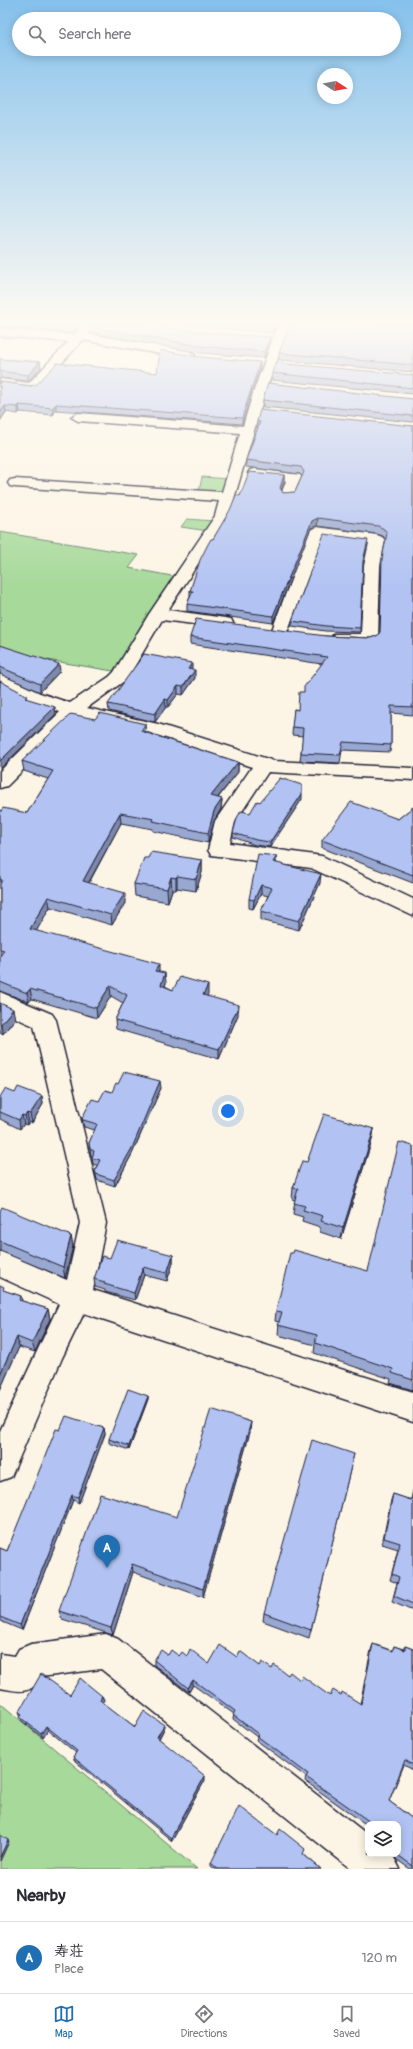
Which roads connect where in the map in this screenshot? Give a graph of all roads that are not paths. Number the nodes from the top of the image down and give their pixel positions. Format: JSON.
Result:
{"nodes":[{"id":1,"x":254,"y":412,"type":"edge"},
{"id":2,"x":263,"y":412,"type":"edge"},
{"id":3,"x":269,"y":413,"type":"edge"},
{"id":4,"x":78,"y":417,"type":"dead end"},
{"id":5,"x":248,"y":430,"type":"junction"},
{"id":6,"x":236,"y":471,"type":"junction"},
{"id":7,"x":15,"y":483,"type":"dead end"},
{"id":8,"x":288,"y":495,"type":"edge"},
{"id":9,"x":228,"y":497,"type":"junction"},
{"id":10,"x":157,"y":614,"type":"junction"},
{"id":11,"x":241,"y":625,"type":"edge"},
{"id":12,"x":280,"y":630,"type":"edge"},
{"id":13,"x":325,"y":637,"type":"edge"},
{"id":14,"x":0,"y":679,"type":"edge"},
{"id":15,"x":73,"y":710,"type":"junction"},
{"id":16,"x":264,"y":764,"type":"junction"},
{"id":17,"x":413,"y":774,"type":"edge"},
{"id":18,"x":0,"y":782,"type":"edge"},
{"id":19,"x":413,"y":908,"type":"edge"},
{"id":20,"x":0,"y":1000,"type":"edge"},
{"id":21,"x":0,"y":1264,"type":"edge"},
{"id":22,"x":77,"y":1298,"type":"junction"},
{"id":23,"x":413,"y":1407,"type":"edge"},
{"id":24,"x":0,"y":1466,"type":"edge"},
{"id":25,"x":0,"y":1671,"type":"edge"},
{"id":26,"x":381,"y":1869,"type":"edge"}],
"edges":[{"from":1,"to":5,"type":"street"},
{"from":2,"to":3,"type":"street"},
{"from":4,"to":5,"type":"street"},
{"from":5,"to":6,"type":"street"},
{"from":6,"to":8,"type":"street"},
{"from":6,"to":9,"type":"street"},
{"from":7,"to":9,"type":"street"},
{"from":9,"to":10,"type":"street"},
{"from":10,"to":11,"type":"street"},
{"from":10,"to":15,"type":"street"},
{"from":12,"to":13,"type":"street"},
{"from":14,"to":15,"type":"street"},
{"from":15,"to":16,"type":"street"},
{"from":15,"to":18,"type":"street"},
{"from":16,"to":17,"type":"street"},
{"from":16,"to":19,"type":"street"},
{"from":20,"to":22,"type":"street"},
{"from":21,"to":22,"type":"street"},
{"from":22,"to":23,"type":"street"},
{"from":22,"to":24,"type":"street"},
{"from":25,"to":26,"type":"street"}]}
